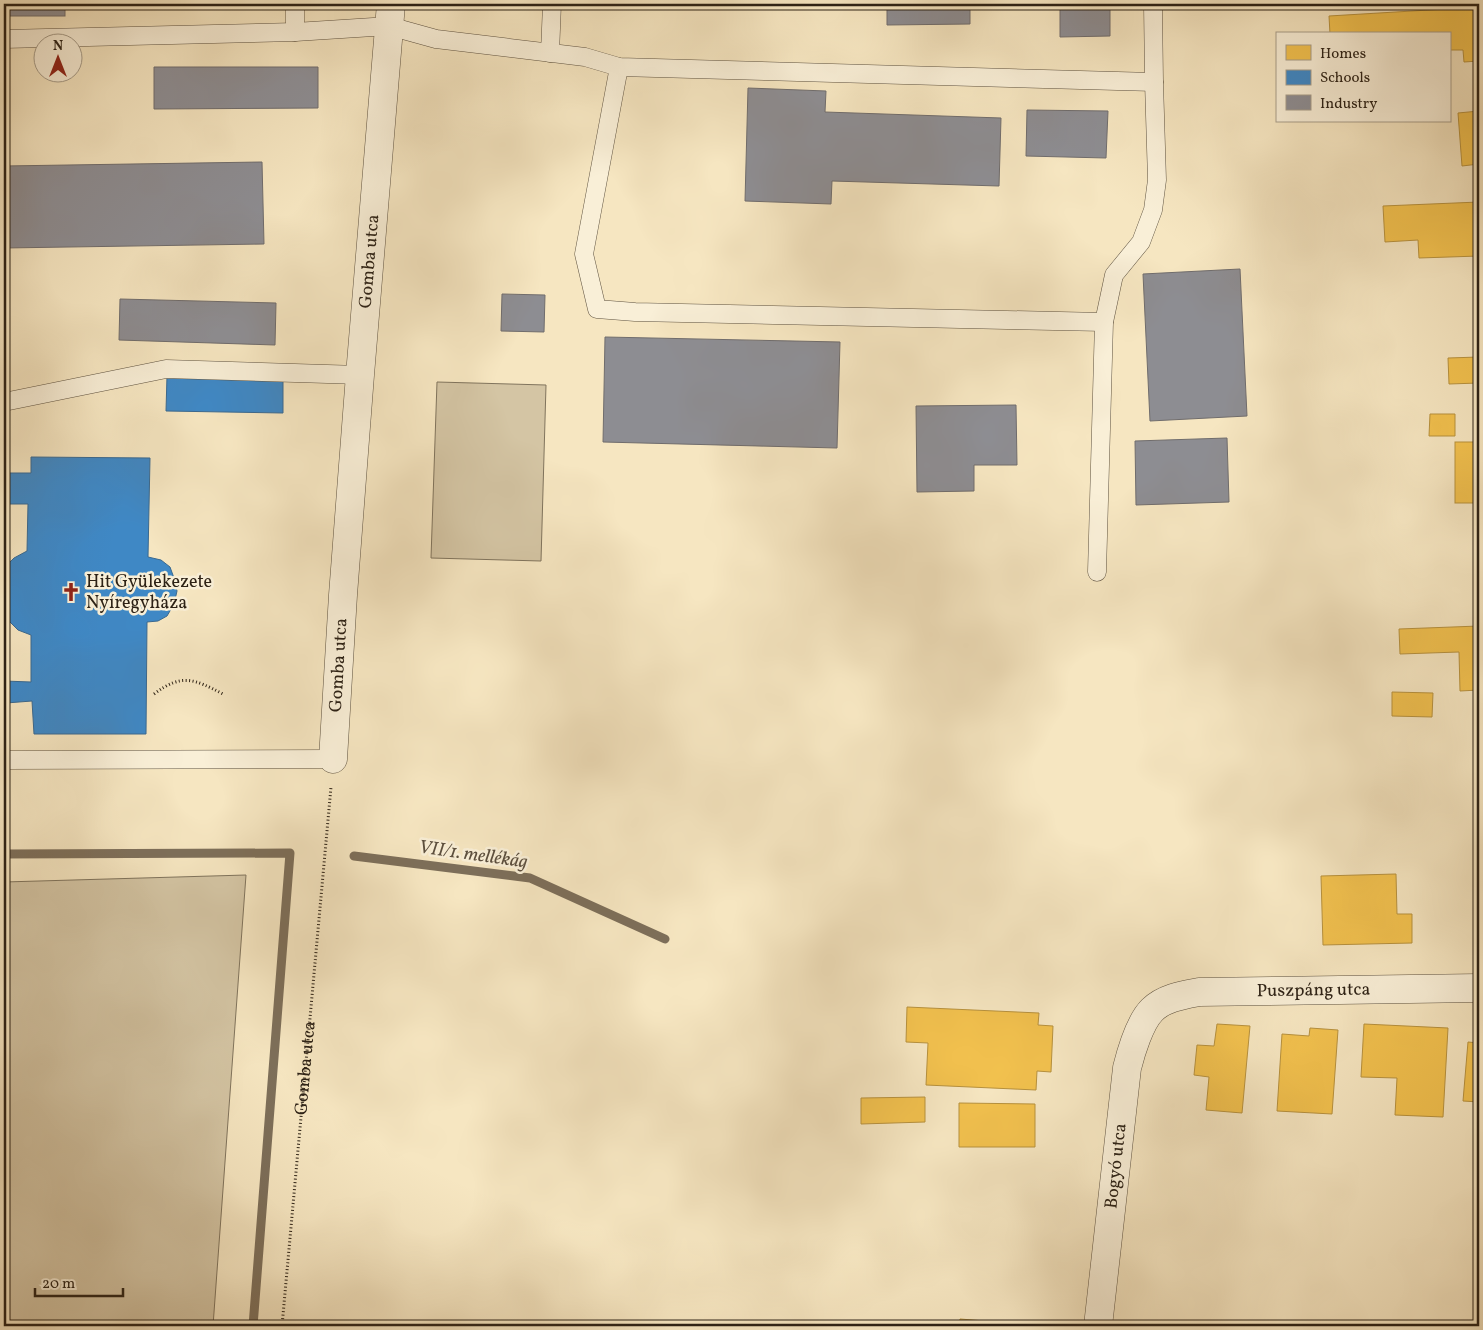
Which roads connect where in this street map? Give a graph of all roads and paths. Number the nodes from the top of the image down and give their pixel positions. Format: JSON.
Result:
{"nodes":[{"id":1,"x":295,"y":4,"type":"edge"},
{"id":2,"x":552,"y":4,"type":"edge"},
{"id":3,"x":1154,"y":4,"type":"edge"},
{"id":4,"x":390,"y":15,"type":"edge"},
{"id":5,"x":295,"y":32,"type":"junction"},
{"id":6,"x":4,"y":39,"type":"edge"},
{"id":7,"x":550,"y":54,"type":"junction"},
{"id":8,"x":619,"y":68,"type":"junction"},
{"id":9,"x":1154,"y":82,"type":"junction"},
{"id":10,"x":1104,"y":322,"type":"junction"},
{"id":11,"x":360,"y":374,"type":"junction"},
{"id":12,"x":4,"y":402,"type":"edge"},
{"id":13,"x":1097,"y":572,"type":"dead end"},
{"id":14,"x":154,"y":694,"type":"dead end"},
{"id":15,"x":223,"y":694,"type":"dead end"},
{"id":16,"x":334,"y":759,"type":"junction"},
{"id":17,"x":4,"y":760,"type":"edge"},
{"id":18,"x":1479,"y":988,"type":"edge"},
{"id":19,"x":1151,"y":1011,"type":"joint"},
{"id":20,"x":282,"y":1326,"type":"edge"},
{"id":21,"x":1098,"y":1326,"type":"edge"}],
"edges":[{"from":1,"to":5,"type":"lane"},
{"from":2,"to":7,"type":"lane"},
{"from":3,"to":9,"type":"lane"},
{"from":4,"to":5,"type":"lane"},
{"from":4,"to":7,"type":"lane"},
{"from":4,"to":11,"type":"street","name":"Gomba utca"},
{"from":5,"to":6,"type":"lane"},
{"from":7,"to":8,"type":"lane"},
{"from":8,"to":9,"type":"lane"},
{"from":8,"to":10,"type":"lane"},
{"from":9,"to":10,"type":"lane"},
{"from":10,"to":13,"type":"lane"},
{"from":11,"to":12,"type":"lane"},
{"from":11,"to":16,"type":"street","name":"Gomba utca"},
{"from":14,"to":15,"type":"path"},
{"from":16,"to":17,"type":"lane"},
{"from":16,"to":20,"type":"path","name":"Gomba utca"},
{"from":18,"to":19,"type":"street","name":"Puszpáng utca"},
{"from":19,"to":21,"type":"street","name":"Bogyó utca"}]}
